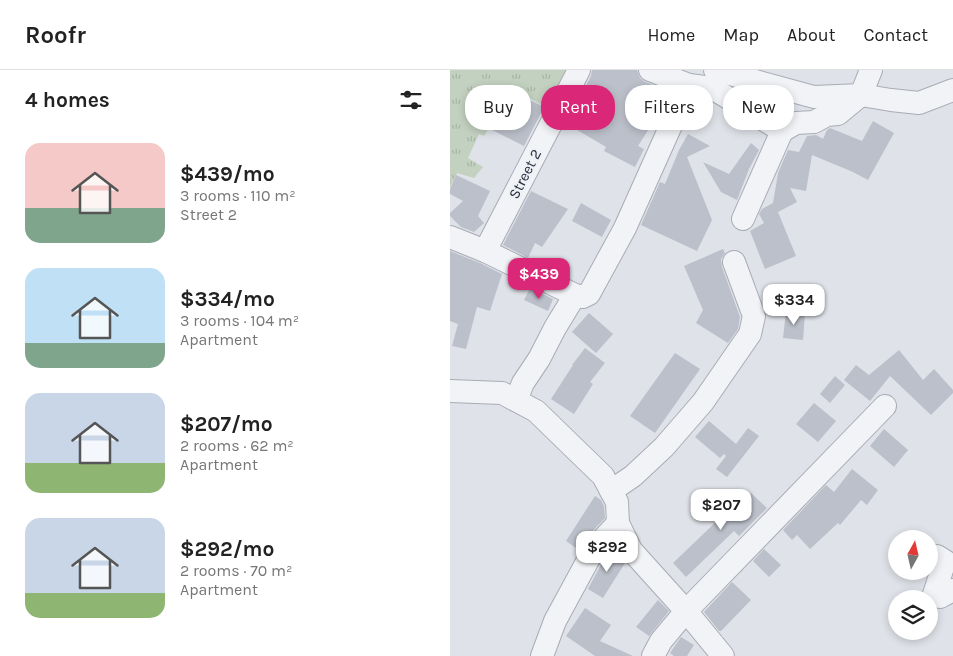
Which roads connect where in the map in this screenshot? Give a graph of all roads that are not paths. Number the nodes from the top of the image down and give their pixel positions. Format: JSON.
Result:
{"nodes":[{"id":1,"x":579,"y":70,"type":"edge"},
{"id":2,"x":650,"y":70,"type":"edge"},
{"id":3,"x":715,"y":70,"type":"edge"},
{"id":4,"x":871,"y":70,"type":"edge"},
{"id":5,"x":690,"y":85,"type":"edge"},
{"id":6,"x":713,"y":89,"type":"edge"},
{"id":7,"x":953,"y":90,"type":"edge"},
{"id":8,"x":861,"y":95,"type":"junction"},
{"id":9,"x":670,"y":130,"type":"edge"},
{"id":10,"x":782,"y":131,"type":"junction"},
{"id":11,"x":743,"y":219,"type":"dead end"},
{"id":12,"x":450,"y":237,"type":"edge"},
{"id":13,"x":485,"y":251,"type":"junction"},
{"id":14,"x":734,"y":262,"type":"dead end"},
{"id":15,"x":575,"y":295,"type":"junction"},
{"id":16,"x":450,"y":392,"type":"edge"},
{"id":17,"x":516,"y":400,"type":"junction"},
{"id":18,"x":885,"y":406,"type":"dead end"},
{"id":19,"x":611,"y":491,"type":"junction"},
{"id":20,"x":618,"y":523,"type":"junction"},
{"id":21,"x":938,"y":556,"type":"dead end"},
{"id":22,"x":953,"y":590,"type":"edge"},
{"id":23,"x":686,"y":611,"type":"junction"},
{"id":24,"x":542,"y":656,"type":"edge"},
{"id":25,"x":652,"y":656,"type":"edge"},
{"id":26,"x":723,"y":656,"type":"edge"}],
"edges":[{"from":1,"to":13,"type":"street","name":"Street 2"},
{"from":2,"to":5,"type":"street"},
{"from":3,"to":8,"type":"street"},
{"from":4,"to":8,"type":"street"},
{"from":6,"to":10,"type":"street"},
{"from":7,"to":8,"type":"street"},
{"from":8,"to":10,"type":"street"},
{"from":9,"to":15,"type":"street"},
{"from":10,"to":11,"type":"street"},
{"from":12,"to":13,"type":"street"},
{"from":13,"to":15,"type":"street"},
{"from":14,"to":19,"type":"street"},
{"from":15,"to":17,"type":"street"},
{"from":16,"to":17,"type":"street"},
{"from":17,"to":19,"type":"street"},
{"from":18,"to":23,"type":"street"},
{"from":19,"to":20,"type":"street"},
{"from":20,"to":23,"type":"street"},
{"from":20,"to":24,"type":"street"},
{"from":21,"to":22,"type":"street"},
{"from":23,"to":25,"type":"street"},
{"from":23,"to":26,"type":"street"}]}
